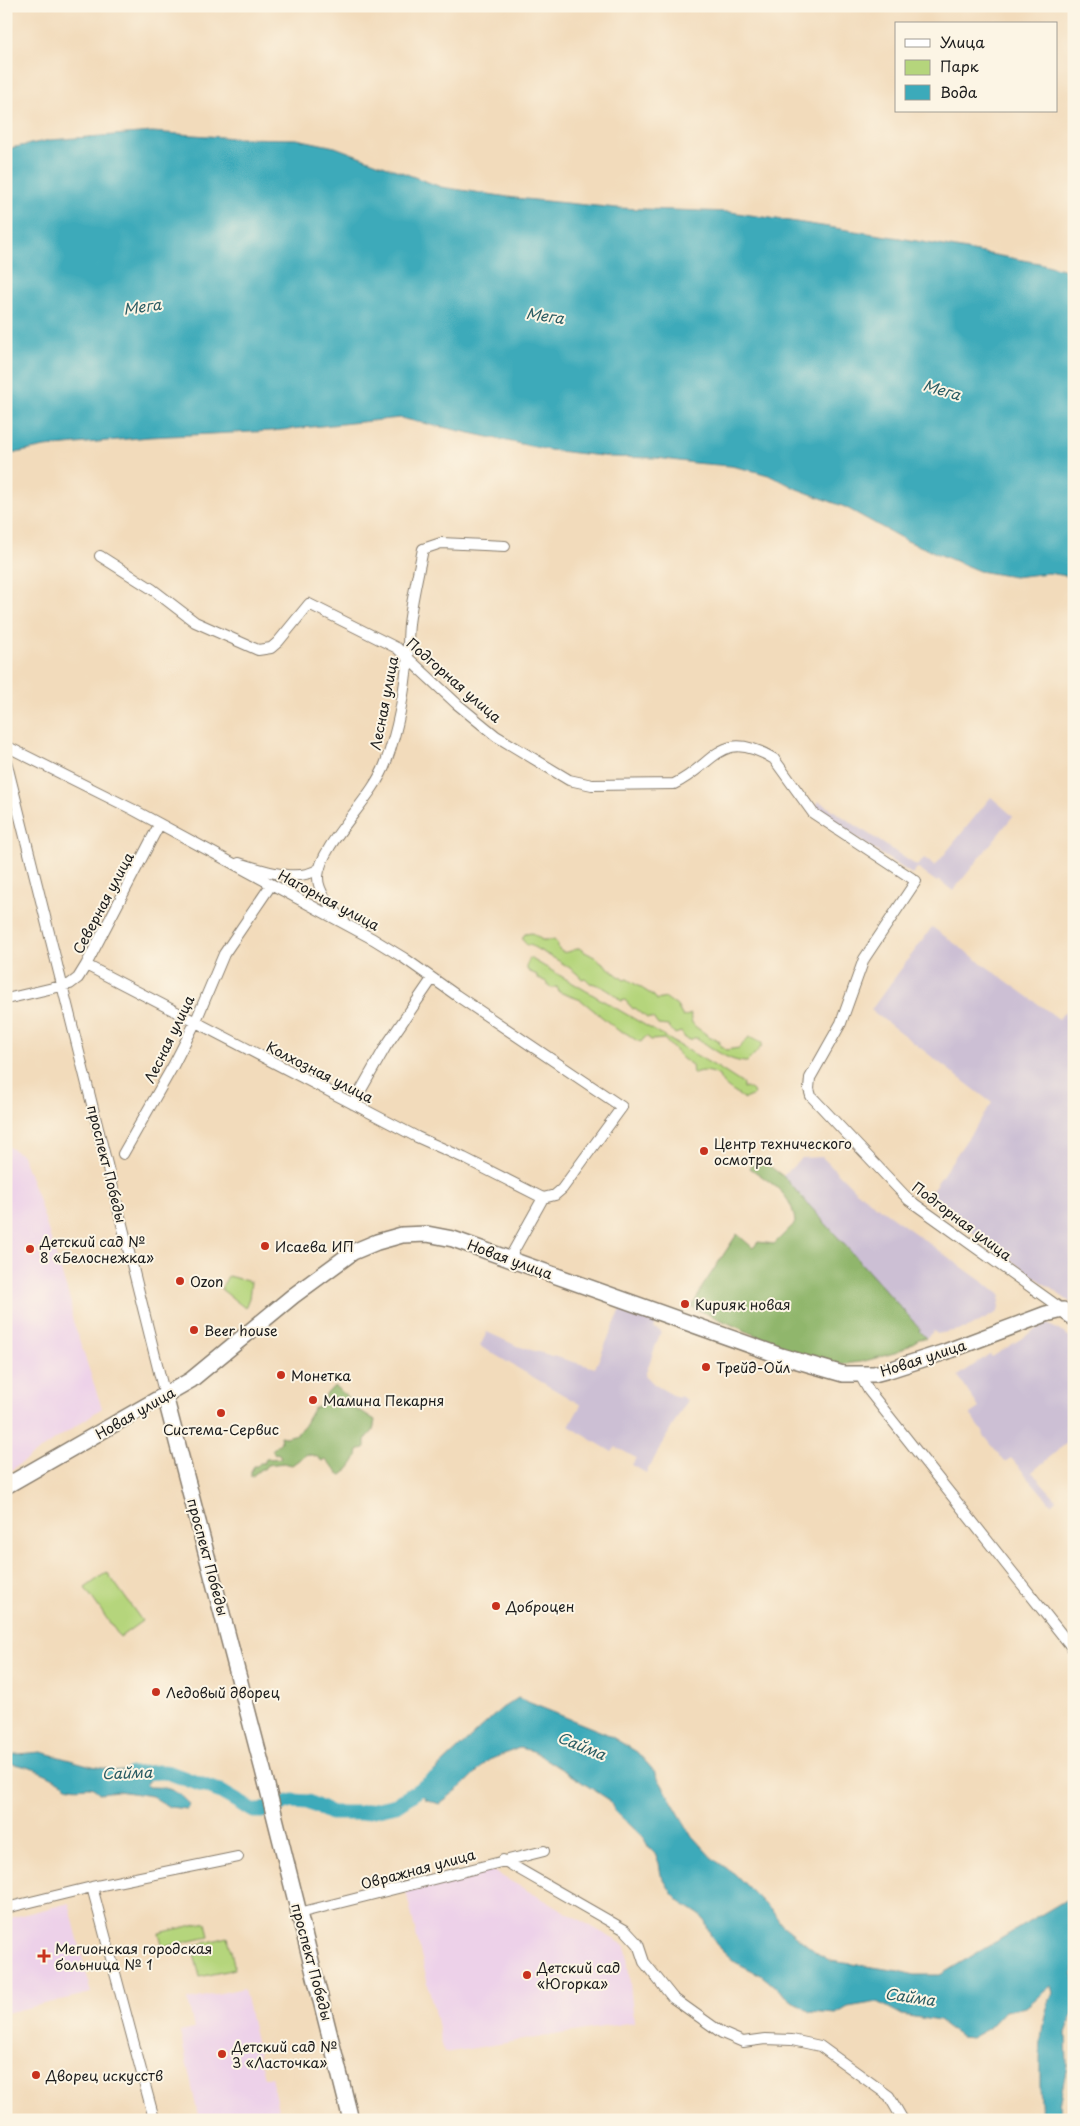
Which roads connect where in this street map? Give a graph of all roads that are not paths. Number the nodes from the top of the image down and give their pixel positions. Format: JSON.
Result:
{"nodes":[{"id":1,"x":504,"y":546,"type":"dead end"},
{"id":2,"x":100,"y":556,"type":"dead end"},
{"id":3,"x":408,"y":656,"type":"junction"},
{"id":4,"x":6,"y":746,"type":"edge"},
{"id":5,"x":6,"y":761,"type":"edge"},
{"id":6,"x":159,"y":825,"type":"junction"},
{"id":7,"x":219,"y":857,"type":"junction"},
{"id":8,"x":320,"y":868,"type":"junction"},
{"id":9,"x":271,"y":885,"type":"junction"},
{"id":10,"x":348,"y":926,"type":"junction"},
{"id":11,"x":86,"y":965,"type":"junction"},
{"id":12,"x":432,"y":979,"type":"junction"},
{"id":13,"x":63,"y":986,"type":"junction"},
{"id":14,"x":6,"y":999,"type":"edge"},
{"id":15,"x":195,"y":1023,"type":"junction"},
{"id":16,"x":353,"y":1104,"type":"junction"},
{"id":17,"x":123,"y":1154,"type":"dead end"},
{"id":18,"x":543,"y":1198,"type":"junction"},
{"id":19,"x":509,"y":1259,"type":"junction"},
{"id":20,"x":1068,"y":1314,"type":"edge"},
{"id":21,"x":860,"y":1374,"type":"junction"},
{"id":22,"x":165,"y":1396,"type":"junction"},
{"id":23,"x":6,"y":1486,"type":"edge"},
{"id":24,"x":1074,"y":1650,"type":"edge"},
{"id":25,"x":544,"y":1852,"type":"dead end"},
{"id":26,"x":238,"y":1857,"type":"dead end"},
{"id":27,"x":503,"y":1860,"type":"junction"},
{"id":28,"x":92,"y":1887,"type":"junction"},
{"id":29,"x":6,"y":1908,"type":"edge"},
{"id":30,"x":299,"y":1913,"type":"junction"},
{"id":31,"x":154,"y":2115,"type":"dead end"},
{"id":32,"x":352,"y":2120,"type":"edge"},
{"id":33,"x":903,"y":2120,"type":"edge"}],
"edges":[{"from":1,"to":3,"type":"street","name":"Лесная улица"},
{"from":2,"to":3,"type":"street","name":"Подгорная улица"},
{"from":3,"to":8,"type":"street","name":"Лесная улица"},
{"from":3,"to":20,"type":"street","name":"Подгорная улица"},
{"from":4,"to":6,"type":"street","name":"Нагорная улица"},
{"from":5,"to":13,"type":"street","name":"проспект Победы"},
{"from":6,"to":7,"type":"street","name":"Нагорная улица"},
{"from":6,"to":11,"type":"street","name":"Северная улица"},
{"from":7,"to":8,"type":"street"},
{"from":7,"to":9,"type":"street","name":"Нагорная улица"},
{"from":8,"to":10,"type":"street"},
{"from":9,"to":10,"type":"street","name":"Нагорная улица"},
{"from":9,"to":15,"type":"street","name":"Лесная улица"},
{"from":10,"to":12,"type":"street","name":"Нагорная улица"},
{"from":11,"to":13,"type":"street","name":"Северная улица"},
{"from":11,"to":15,"type":"street","name":"Колхозная улица"},
{"from":12,"to":16,"type":"street"},
{"from":12,"to":18,"type":"street","name":"Нагорная улица"},
{"from":13,"to":14,"type":"street"},
{"from":13,"to":22,"type":"street","name":"проспект Победы"},
{"from":15,"to":16,"type":"street","name":"Колхозная улица"},
{"from":15,"to":17,"type":"street","name":"Лесная улица"},
{"from":16,"to":18,"type":"street","name":"Колхозная улица"},
{"from":18,"to":19,"type":"street"},
{"from":19,"to":21,"type":"street","name":"Новая улица"},
{"from":19,"to":22,"type":"street","name":"Новая улица"},
{"from":20,"to":21,"type":"street","name":"Новая улица"},
{"from":21,"to":24,"type":"street"},
{"from":22,"to":23,"type":"street","name":"Новая улица"},
{"from":22,"to":30,"type":"street","name":"проспект Победы"},
{"from":25,"to":27,"type":"street","name":"Овражная улица"},
{"from":26,"to":28,"type":"street"},
{"from":27,"to":30,"type":"street","name":"Овражная улица"},
{"from":27,"to":33,"type":"street"},
{"from":28,"to":29,"type":"street"},
{"from":28,"to":31,"type":"street"},
{"from":30,"to":32,"type":"street","name":"проспект Победы"}]}
